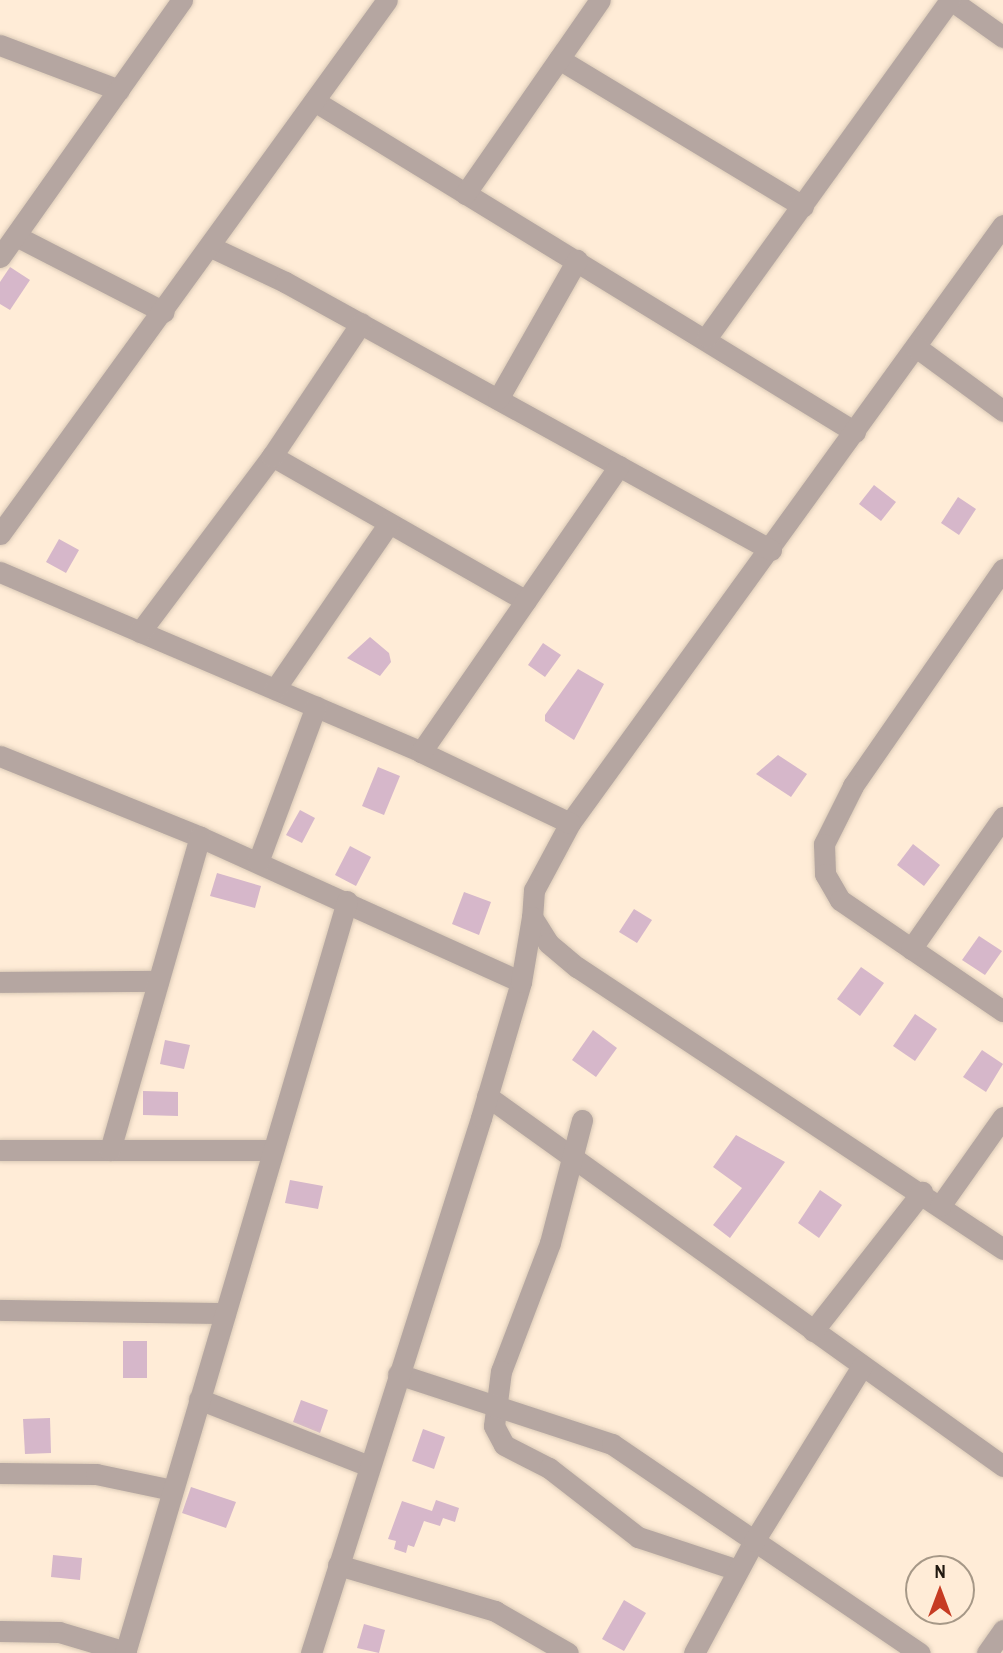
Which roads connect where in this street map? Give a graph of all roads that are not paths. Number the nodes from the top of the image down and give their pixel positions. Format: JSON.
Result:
{"nodes":[{"id":1,"x":182,"y":0,"type":"edge"},
{"id":2,"x":387,"y":0,"type":"edge"},
{"id":3,"x":600,"y":0,"type":"edge"},
{"id":4,"x":951,"y":0,"type":"edge"},
{"id":5,"x":1003,"y":37,"type":"edge"},
{"id":6,"x":0,"y":45,"type":"edge"},
{"id":7,"x":559,"y":59,"type":"junction"},
{"id":8,"x":118,"y":90,"type":"junction"},
{"id":9,"x":316,"y":102,"type":"junction"},
{"id":10,"x":466,"y":194,"type":"junction"},
{"id":11,"x":803,"y":206,"type":"junction"},
{"id":12,"x":1003,"y":225,"type":"edge"},
{"id":13,"x":16,"y":236,"type":"junction"},
{"id":14,"x":211,"y":247,"type":"junction"},
{"id":15,"x":0,"y":257,"type":"edge"},
{"id":16,"x":577,"y":260,"type":"junction"},
{"id":17,"x":164,"y":312,"type":"junction"},
{"id":18,"x":361,"y":323,"type":"junction"},
{"id":19,"x":707,"y":337,"type":"junction"},
{"id":20,"x":916,"y":347,"type":"junction"},
{"id":21,"x":498,"y":399,"type":"junction"},
{"id":22,"x":1003,"y":411,"type":"edge"},
{"id":23,"x":855,"y":432,"type":"junction"},
{"id":24,"x":272,"y":456,"type":"junction"},
{"id":25,"x":619,"y":466,"type":"junction"},
{"id":26,"x":389,"y":523,"type":"junction"},
{"id":27,"x":0,"y":534,"type":"edge"},
{"id":28,"x":771,"y":550,"type":"junction"},
{"id":29,"x":1003,"y":569,"type":"edge"},
{"id":30,"x":0,"y":572,"type":"edge"},
{"id":31,"x":526,"y":601,"type":"junction"},
{"id":32,"x":140,"y":632,"type":"junction"},
{"id":33,"x":275,"y":689,"type":"junction"},
{"id":34,"x":316,"y":706,"type":"junction"},
{"id":35,"x":421,"y":752,"type":"junction"},
{"id":36,"x":0,"y":756,"type":"edge"},
{"id":37,"x":1003,"y":817,"type":"edge"},
{"id":38,"x":570,"y":823,"type":"junction"},
{"id":39,"x":200,"y":836,"type":"junction"},
{"id":40,"x":258,"y":862,"type":"junction"},
{"id":41,"x":347,"y":901,"type":"junction"},
{"id":42,"x":532,"y":917,"type":"junction"},
{"id":43,"x":911,"y":949,"type":"junction"},
{"id":44,"x":158,"y":981,"type":"junction"},
{"id":45,"x":0,"y":982,"type":"edge"},
{"id":46,"x":521,"y":982,"type":"junction"},
{"id":47,"x":1003,"y":1011,"type":"edge"},
{"id":48,"x":487,"y":1096,"type":"junction"},
{"id":49,"x":1003,"y":1117,"type":"edge"},
{"id":50,"x":582,"y":1120,"type":"dead end"},
{"id":51,"x":0,"y":1150,"type":"edge"},
{"id":52,"x":110,"y":1150,"type":"junction"},
{"id":53,"x":271,"y":1150,"type":"junction"},
{"id":54,"x":571,"y":1160,"type":"junction"},
{"id":55,"x":922,"y":1192,"type":"junction"},
{"id":56,"x":940,"y":1206,"type":"junction"},
{"id":57,"x":1003,"y":1249,"type":"edge"},
{"id":58,"x":0,"y":1310,"type":"edge"},
{"id":59,"x":225,"y":1313,"type":"junction"},
{"id":60,"x":813,"y":1331,"type":"junction"},
{"id":61,"x":862,"y":1366,"type":"junction"},
{"id":62,"x":398,"y":1374,"type":"junction"},
{"id":63,"x":200,"y":1399,"type":"junction"},
{"id":64,"x":493,"y":1405,"type":"junction"},
{"id":65,"x":369,"y":1466,"type":"junction"},
{"id":66,"x":1003,"y":1466,"type":"edge"},
{"id":67,"x":0,"y":1472,"type":"edge"},
{"id":68,"x":172,"y":1490,"type":"junction"},
{"id":69,"x":754,"y":1541,"type":"junction"},
{"id":70,"x":338,"y":1565,"type":"junction"},
{"id":71,"x":738,"y":1570,"type":"junction"},
{"id":72,"x":1003,"y":1630,"type":"edge"},
{"id":73,"x":0,"y":1631,"type":"edge"},
{"id":74,"x":125,"y":1653,"type":"edge"},
{"id":75,"x":311,"y":1653,"type":"edge"},
{"id":76,"x":568,"y":1653,"type":"edge"},
{"id":77,"x":694,"y":1653,"type":"edge"},
{"id":78,"x":920,"y":1653,"type":"edge"},
{"id":79,"x":987,"y":1653,"type":"edge"}],
"edges":[{"from":1,"to":8,"type":"street"},
{"from":2,"to":9,"type":"street"},
{"from":3,"to":7,"type":"street"},
{"from":4,"to":5,"type":"street"},
{"from":4,"to":11,"type":"street"},
{"from":6,"to":8,"type":"street"},
{"from":7,"to":10,"type":"street"},
{"from":7,"to":11,"type":"street"},
{"from":8,"to":13,"type":"street"},
{"from":9,"to":10,"type":"street"},
{"from":9,"to":14,"type":"street"},
{"from":10,"to":16,"type":"street"},
{"from":11,"to":19,"type":"street"},
{"from":12,"to":20,"type":"street"},
{"from":13,"to":15,"type":"street"},
{"from":13,"to":17,"type":"street"},
{"from":14,"to":17,"type":"street"},
{"from":14,"to":18,"type":"street"},
{"from":16,"to":19,"type":"street"},
{"from":16,"to":21,"type":"street"},
{"from":17,"to":27,"type":"street"},
{"from":18,"to":21,"type":"street"},
{"from":18,"to":24,"type":"street"},
{"from":19,"to":23,"type":"street"},
{"from":20,"to":22,"type":"street"},
{"from":20,"to":23,"type":"street"},
{"from":21,"to":25,"type":"street"},
{"from":23,"to":28,"type":"street"},
{"from":24,"to":26,"type":"street"},
{"from":24,"to":32,"type":"street"},
{"from":25,"to":28,"type":"street"},
{"from":25,"to":31,"type":"street"},
{"from":26,"to":31,"type":"street"},
{"from":26,"to":33,"type":"street"},
{"from":28,"to":38,"type":"street"},
{"from":29,"to":43,"type":"street"},
{"from":30,"to":32,"type":"street"},
{"from":31,"to":35,"type":"street"},
{"from":32,"to":33,"type":"street"},
{"from":33,"to":34,"type":"street"},
{"from":34,"to":35,"type":"street"},
{"from":34,"to":40,"type":"street"},
{"from":35,"to":38,"type":"street"},
{"from":36,"to":39,"type":"street"},
{"from":37,"to":43,"type":"street"},
{"from":38,"to":42,"type":"street"},
{"from":39,"to":40,"type":"street"},
{"from":39,"to":44,"type":"street"},
{"from":40,"to":41,"type":"street"},
{"from":41,"to":46,"type":"street"},
{"from":41,"to":53,"type":"street"},
{"from":42,"to":46,"type":"street"},
{"from":42,"to":55,"type":"street"},
{"from":43,"to":47,"type":"street"},
{"from":44,"to":45,"type":"street"},
{"from":44,"to":52,"type":"street"},
{"from":46,"to":48,"type":"street"},
{"from":48,"to":54,"type":"street"},
{"from":48,"to":62,"type":"street"},
{"from":49,"to":56,"type":"street"},
{"from":50,"to":54,"type":"street"},
{"from":51,"to":52,"type":"street"},
{"from":52,"to":53,"type":"street"},
{"from":53,"to":59,"type":"street"},
{"from":54,"to":60,"type":"street"},
{"from":54,"to":64,"type":"street"},
{"from":55,"to":56,"type":"street"},
{"from":55,"to":60,"type":"street"},
{"from":56,"to":57,"type":"street"},
{"from":58,"to":59,"type":"street"},
{"from":59,"to":63,"type":"street"},
{"from":60,"to":61,"type":"street"},
{"from":61,"to":66,"type":"street"},
{"from":61,"to":69,"type":"street"},
{"from":62,"to":64,"type":"street"},
{"from":62,"to":65,"type":"street"},
{"from":63,"to":65,"type":"street"},
{"from":63,"to":68,"type":"street"},
{"from":64,"to":69,"type":"street"},
{"from":64,"to":71,"type":"street"},
{"from":65,"to":70,"type":"street"},
{"from":67,"to":68,"type":"street"},
{"from":68,"to":74,"type":"street"},
{"from":69,"to":71,"type":"street"},
{"from":69,"to":78,"type":"street"},
{"from":70,"to":75,"type":"street"},
{"from":70,"to":76,"type":"street"},
{"from":71,"to":77,"type":"street"},
{"from":72,"to":79,"type":"street"},
{"from":73,"to":74,"type":"street"}]}
